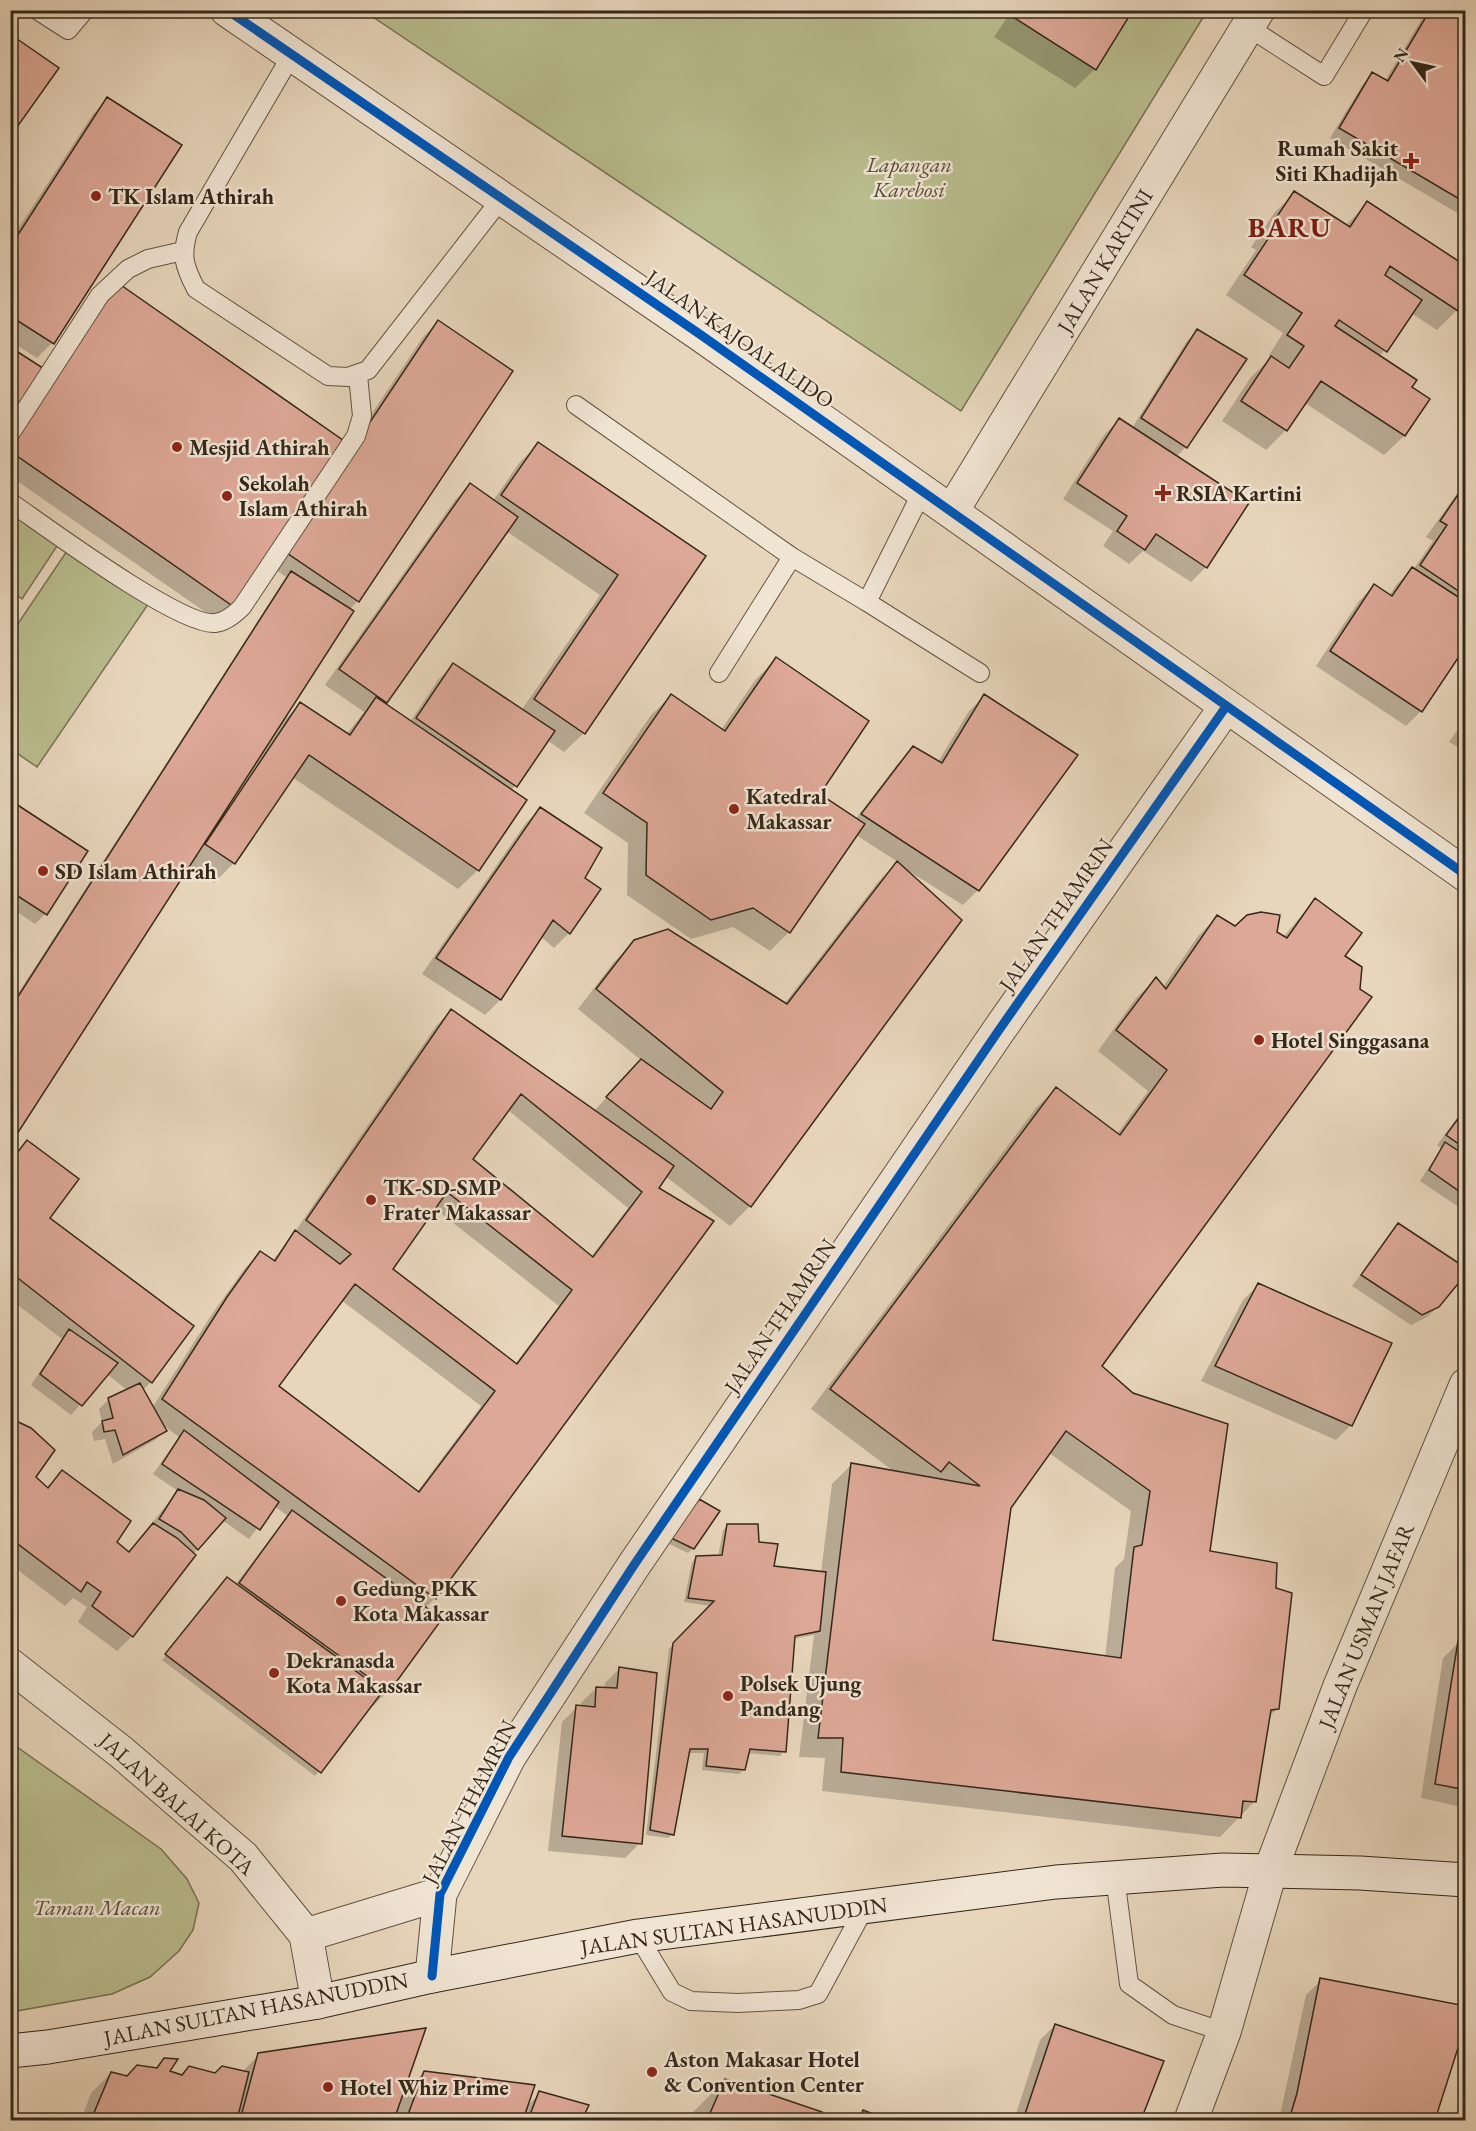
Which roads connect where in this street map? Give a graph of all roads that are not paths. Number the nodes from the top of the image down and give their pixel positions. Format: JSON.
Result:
{"nodes":[{"id":1,"x":37,"y":10,"type":"edge"},
{"id":2,"x":85,"y":10,"type":"edge"},
{"id":3,"x":227,"y":10,"type":"edge"},
{"id":4,"x":1364,"y":10,"type":"edge"},
{"id":5,"x":1253,"y":19,"type":"edge"},
{"id":6,"x":291,"y":56,"type":"junction"},
{"id":7,"x":501,"y":199,"type":"junction"},
{"id":8,"x":183,"y":251,"type":"junction"},
{"id":9,"x":358,"y":375,"type":"junction"},
{"id":10,"x":576,"y":405,"type":"dead end"},
{"id":11,"x":10,"y":434,"type":"edge"},
{"id":12,"x":923,"y":490,"type":"junction"},
{"id":13,"x":10,"y":502,"type":"edge"},
{"id":14,"x":952,"y":511,"type":"junction"},
{"id":15,"x":792,"y":557,"type":"junction"},
{"id":16,"x":867,"y":602,"type":"junction"},
{"id":17,"x":719,"y":673,"type":"dead end"},
{"id":18,"x":980,"y":673,"type":"dead end"},
{"id":19,"x":1225,"y":708,"type":"junction"},
{"id":20,"x":1466,"y":875,"type":"edge"},
{"id":21,"x":1466,"y":1385,"type":"edge"},
{"id":22,"x":10,"y":1665,"type":"edge"},
{"id":23,"x":1271,"y":1869,"type":"junction"},
{"id":24,"x":1115,"y":1877,"type":"junction"},
{"id":25,"x":1466,"y":1880,"type":"edge"},
{"id":26,"x":440,"y":1894,"type":"junction"},
{"id":27,"x":865,"y":1907,"type":"junction"},
{"id":28,"x":306,"y":1935,"type":"junction"},
{"id":29,"x":638,"y":1936,"type":"junction"},
{"id":30,"x":432,"y":1976,"type":"junction"},
{"id":31,"x":318,"y":2002,"type":"junction"},
{"id":32,"x":1224,"y":2032,"type":"junction"},
{"id":33,"x":10,"y":2051,"type":"edge"},
{"id":34,"x":1191,"y":2121,"type":"edge"}],
"edges":[{"from":1,"to":2,"type":"lane"},
{"from":3,"to":6,"type":"street","name":"JALAN KAJOALALIDO"},
{"from":4,"to":5,"type":"lane"},
{"from":5,"to":14,"type":"street","name":"JALAN KARTINI"},
{"from":6,"to":7,"type":"street","name":"JALAN KAJOALALIDO"},
{"from":6,"to":8,"type":"lane"},
{"from":7,"to":9,"type":"lane"},
{"from":7,"to":12,"type":"street","name":"JALAN KAJOALALIDO"},
{"from":8,"to":9,"type":"lane"},
{"from":8,"to":11,"type":"lane"},
{"from":9,"to":13,"type":"lane"},
{"from":10,"to":15,"type":"lane"},
{"from":12,"to":14,"type":"street","name":"JALAN KAJOALALIDO"},
{"from":12,"to":16,"type":"lane"},
{"from":14,"to":19,"type":"street","name":"JALAN KAJOALALIDO"},
{"from":15,"to":16,"type":"lane"},
{"from":15,"to":17,"type":"lane"},
{"from":16,"to":18,"type":"lane"},
{"from":19,"to":20,"type":"street","name":"JALAN KAJOALALIDO"},
{"from":19,"to":26,"type":"street","name":"JALAN THAMRIN"},
{"from":21,"to":23,"type":"street","name":"JALAN USMAN JAFAR"},
{"from":22,"to":28,"type":"street","name":"JALAN BALAI KOTA"},
{"from":23,"to":24,"type":"street","name":"JALAN SULTAN HASANUDDIN"},
{"from":23,"to":25,"type":"street","name":"JALAN SULTAN HASANUDDIN"},
{"from":23,"to":32,"type":"street","name":"JALAN USMAN JAFAR"},
{"from":24,"to":27,"type":"street","name":"JALAN SULTAN HASANUDDIN"},
{"from":24,"to":32,"type":"lane"},
{"from":26,"to":28,"type":"street"},
{"from":26,"to":30,"type":"street","name":"JALAN THAMRIN"},
{"from":27,"to":29,"type":"street","name":"JALAN SULTAN HASANUDDIN"},
{"from":27,"to":29,"type":"lane"},
{"from":28,"to":31,"type":"street","name":"JALAN BALAI KOTA"},
{"from":29,"to":30,"type":"street","name":"JALAN SULTAN HASANUDDIN"},
{"from":30,"to":31,"type":"street","name":"JALAN SULTAN HASANUDDIN"},
{"from":31,"to":33,"type":"street","name":"JALAN SULTAN HASANUDDIN"},
{"from":32,"to":34,"type":"street","name":"JALAN USMAN JAFAR"}]}
